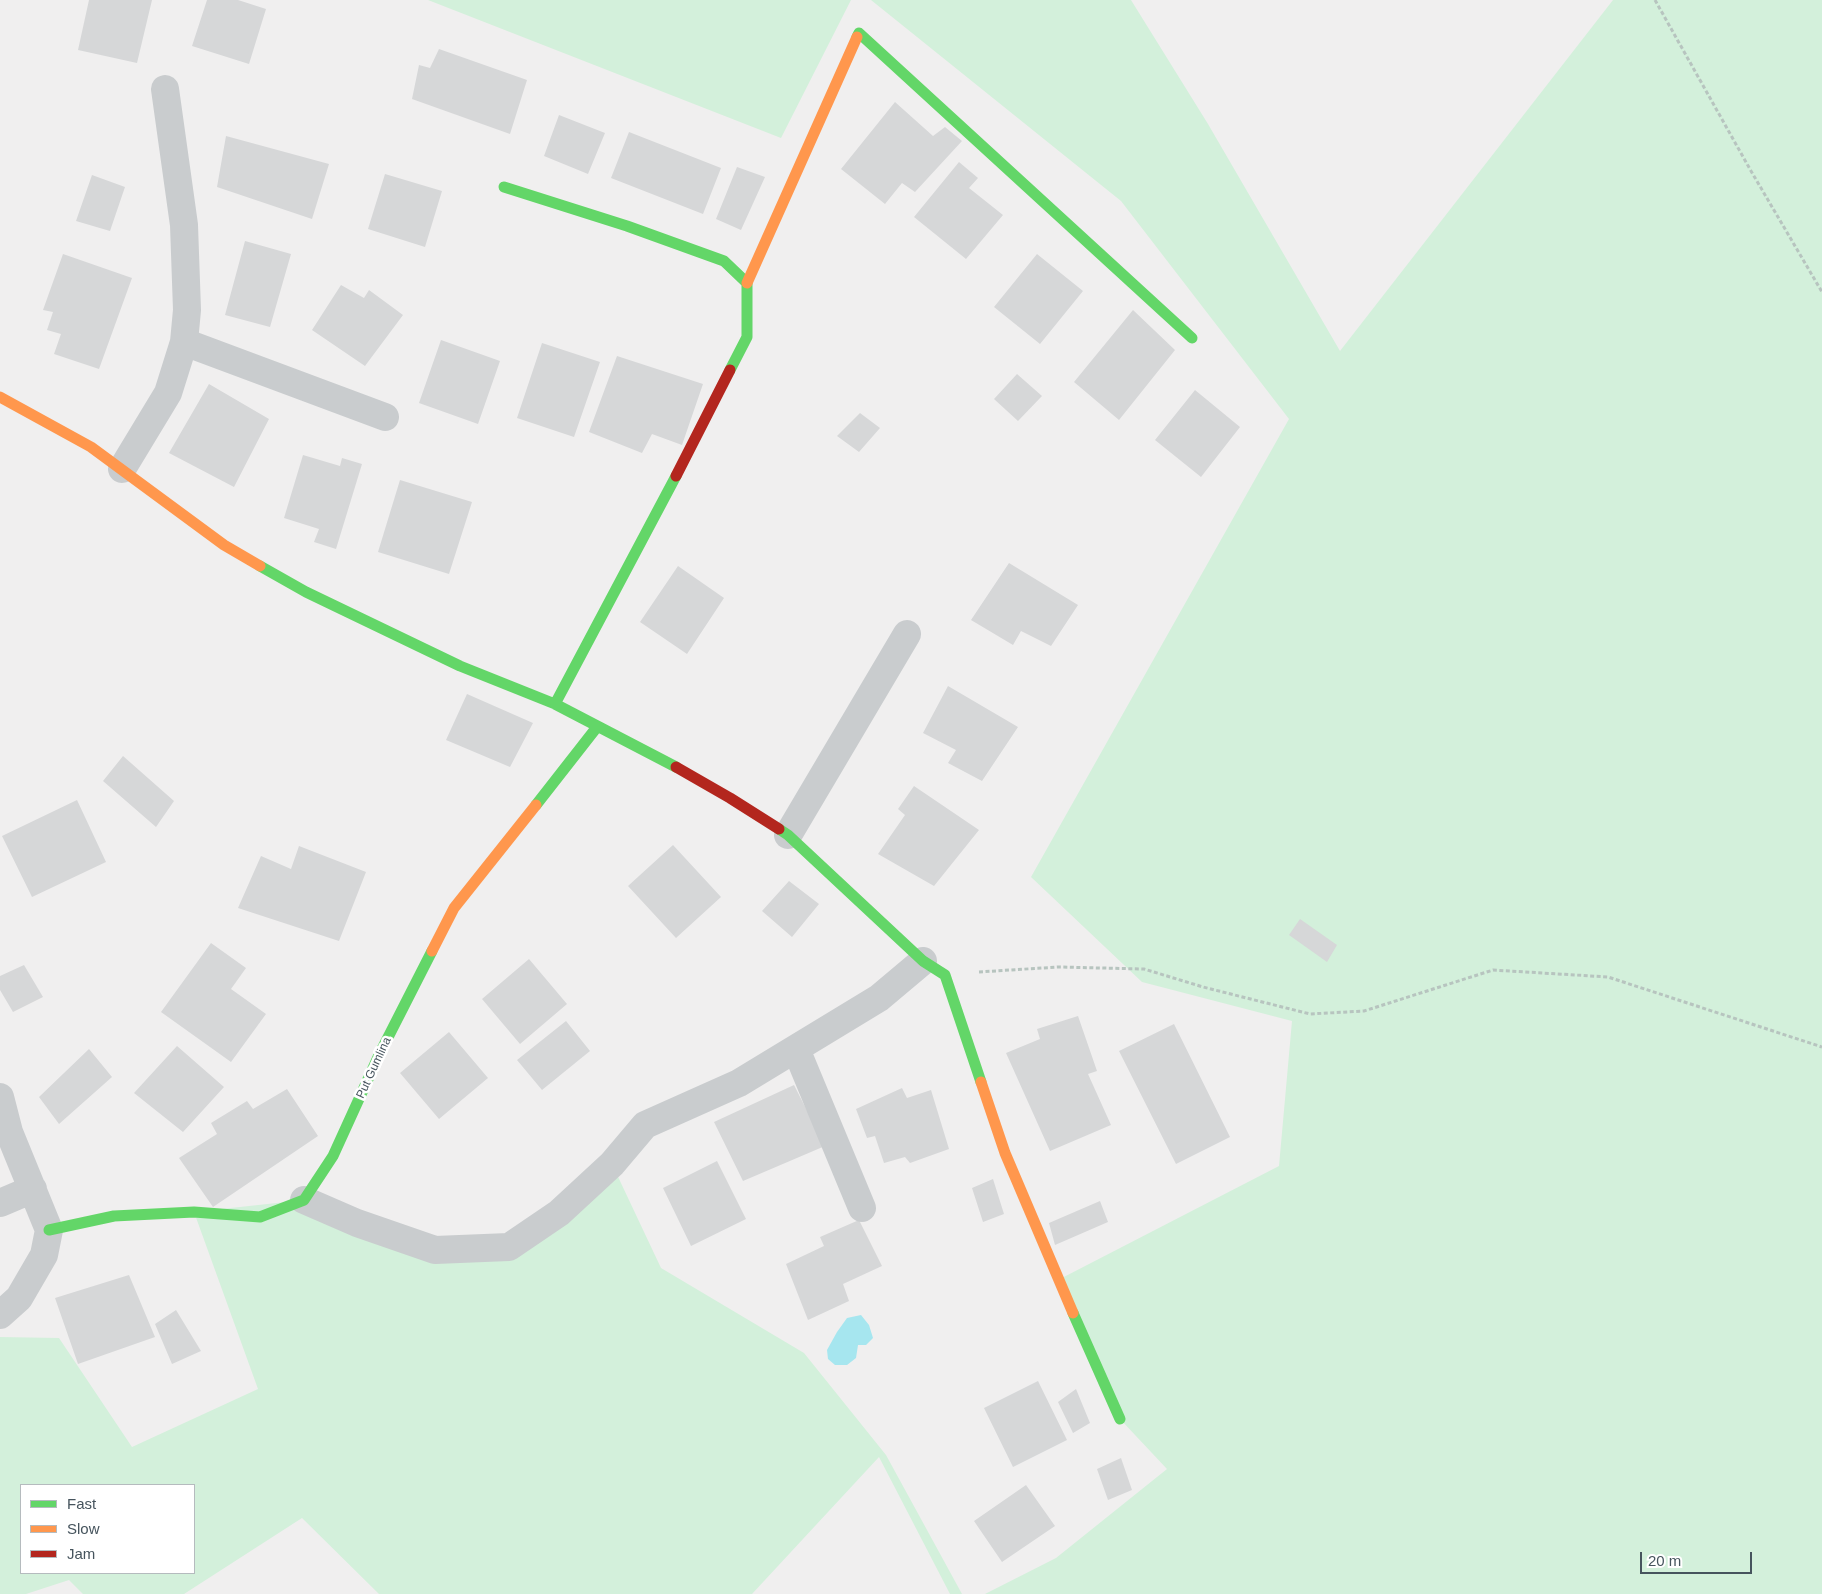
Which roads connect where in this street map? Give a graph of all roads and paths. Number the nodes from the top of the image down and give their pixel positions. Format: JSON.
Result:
{"nodes":[{"id":1,"x":1656,"y":0,"type":"edge"},
{"id":2,"x":165,"y":89,"type":"dead end"},
{"id":3,"x":504,"y":186,"type":"dead end"},
{"id":4,"x":747,"y":283,"type":"junction"},
{"id":5,"x":1822,"y":292,"type":"edge"},
{"id":6,"x":1192,"y":338,"type":"dead end"},
{"id":7,"x":184,"y":342,"type":"junction"},
{"id":8,"x":0,"y":397,"type":"edge"},
{"id":9,"x":385,"y":417,"type":"dead end"},
{"id":10,"x":122,"y":468,"type":"junction"},
{"id":11,"x":907,"y":634,"type":"dead end"},
{"id":12,"x":555,"y":704,"type":"junction"},
{"id":13,"x":597,"y":727,"type":"junction"},
{"id":14,"x":788,"y":835,"type":"junction"},
{"id":15,"x":934,"y":968,"type":"junction"},
{"id":16,"x":1822,"y":1047,"type":"edge"},
{"id":17,"x":796,"y":1049,"type":"junction"},
{"id":18,"x":0,"y":1097,"type":"edge"},
{"id":19,"x":32,"y":1189,"type":"junction"},
{"id":20,"x":304,"y":1200,"type":"junction"},
{"id":21,"x":0,"y":1203,"type":"edge"},
{"id":22,"x":862,"y":1208,"type":"dead end"},
{"id":23,"x":49,"y":1230,"type":"junction"},
{"id":24,"x":0,"y":1315,"type":"edge"},
{"id":25,"x":1120,"y":1419,"type":"dead end"}],
"edges":[{"from":1,"to":5,"type":"path"},
{"from":2,"to":7,"type":"street"},
{"from":3,"to":4,"type":"street"},
{"from":4,"to":6,"type":"street"},
{"from":4,"to":12,"type":"street"},
{"from":7,"to":9,"type":"street"},
{"from":7,"to":10,"type":"street"},
{"from":8,"to":10,"type":"street"},
{"from":10,"to":12,"type":"street"},
{"from":11,"to":14,"type":"street"},
{"from":12,"to":13,"type":"street"},
{"from":13,"to":14,"type":"street"},
{"from":13,"to":20,"type":"street","name":"Put Gumlina"},
{"from":14,"to":15,"type":"street"},
{"from":15,"to":16,"type":"path"},
{"from":15,"to":17,"type":"street"},
{"from":15,"to":25,"type":"street"},
{"from":17,"to":20,"type":"street"},
{"from":17,"to":22,"type":"street"},
{"from":18,"to":19,"type":"street"},
{"from":19,"to":21,"type":"street"},
{"from":19,"to":23,"type":"street"},
{"from":20,"to":23,"type":"street"},
{"from":23,"to":24,"type":"street"}]}
